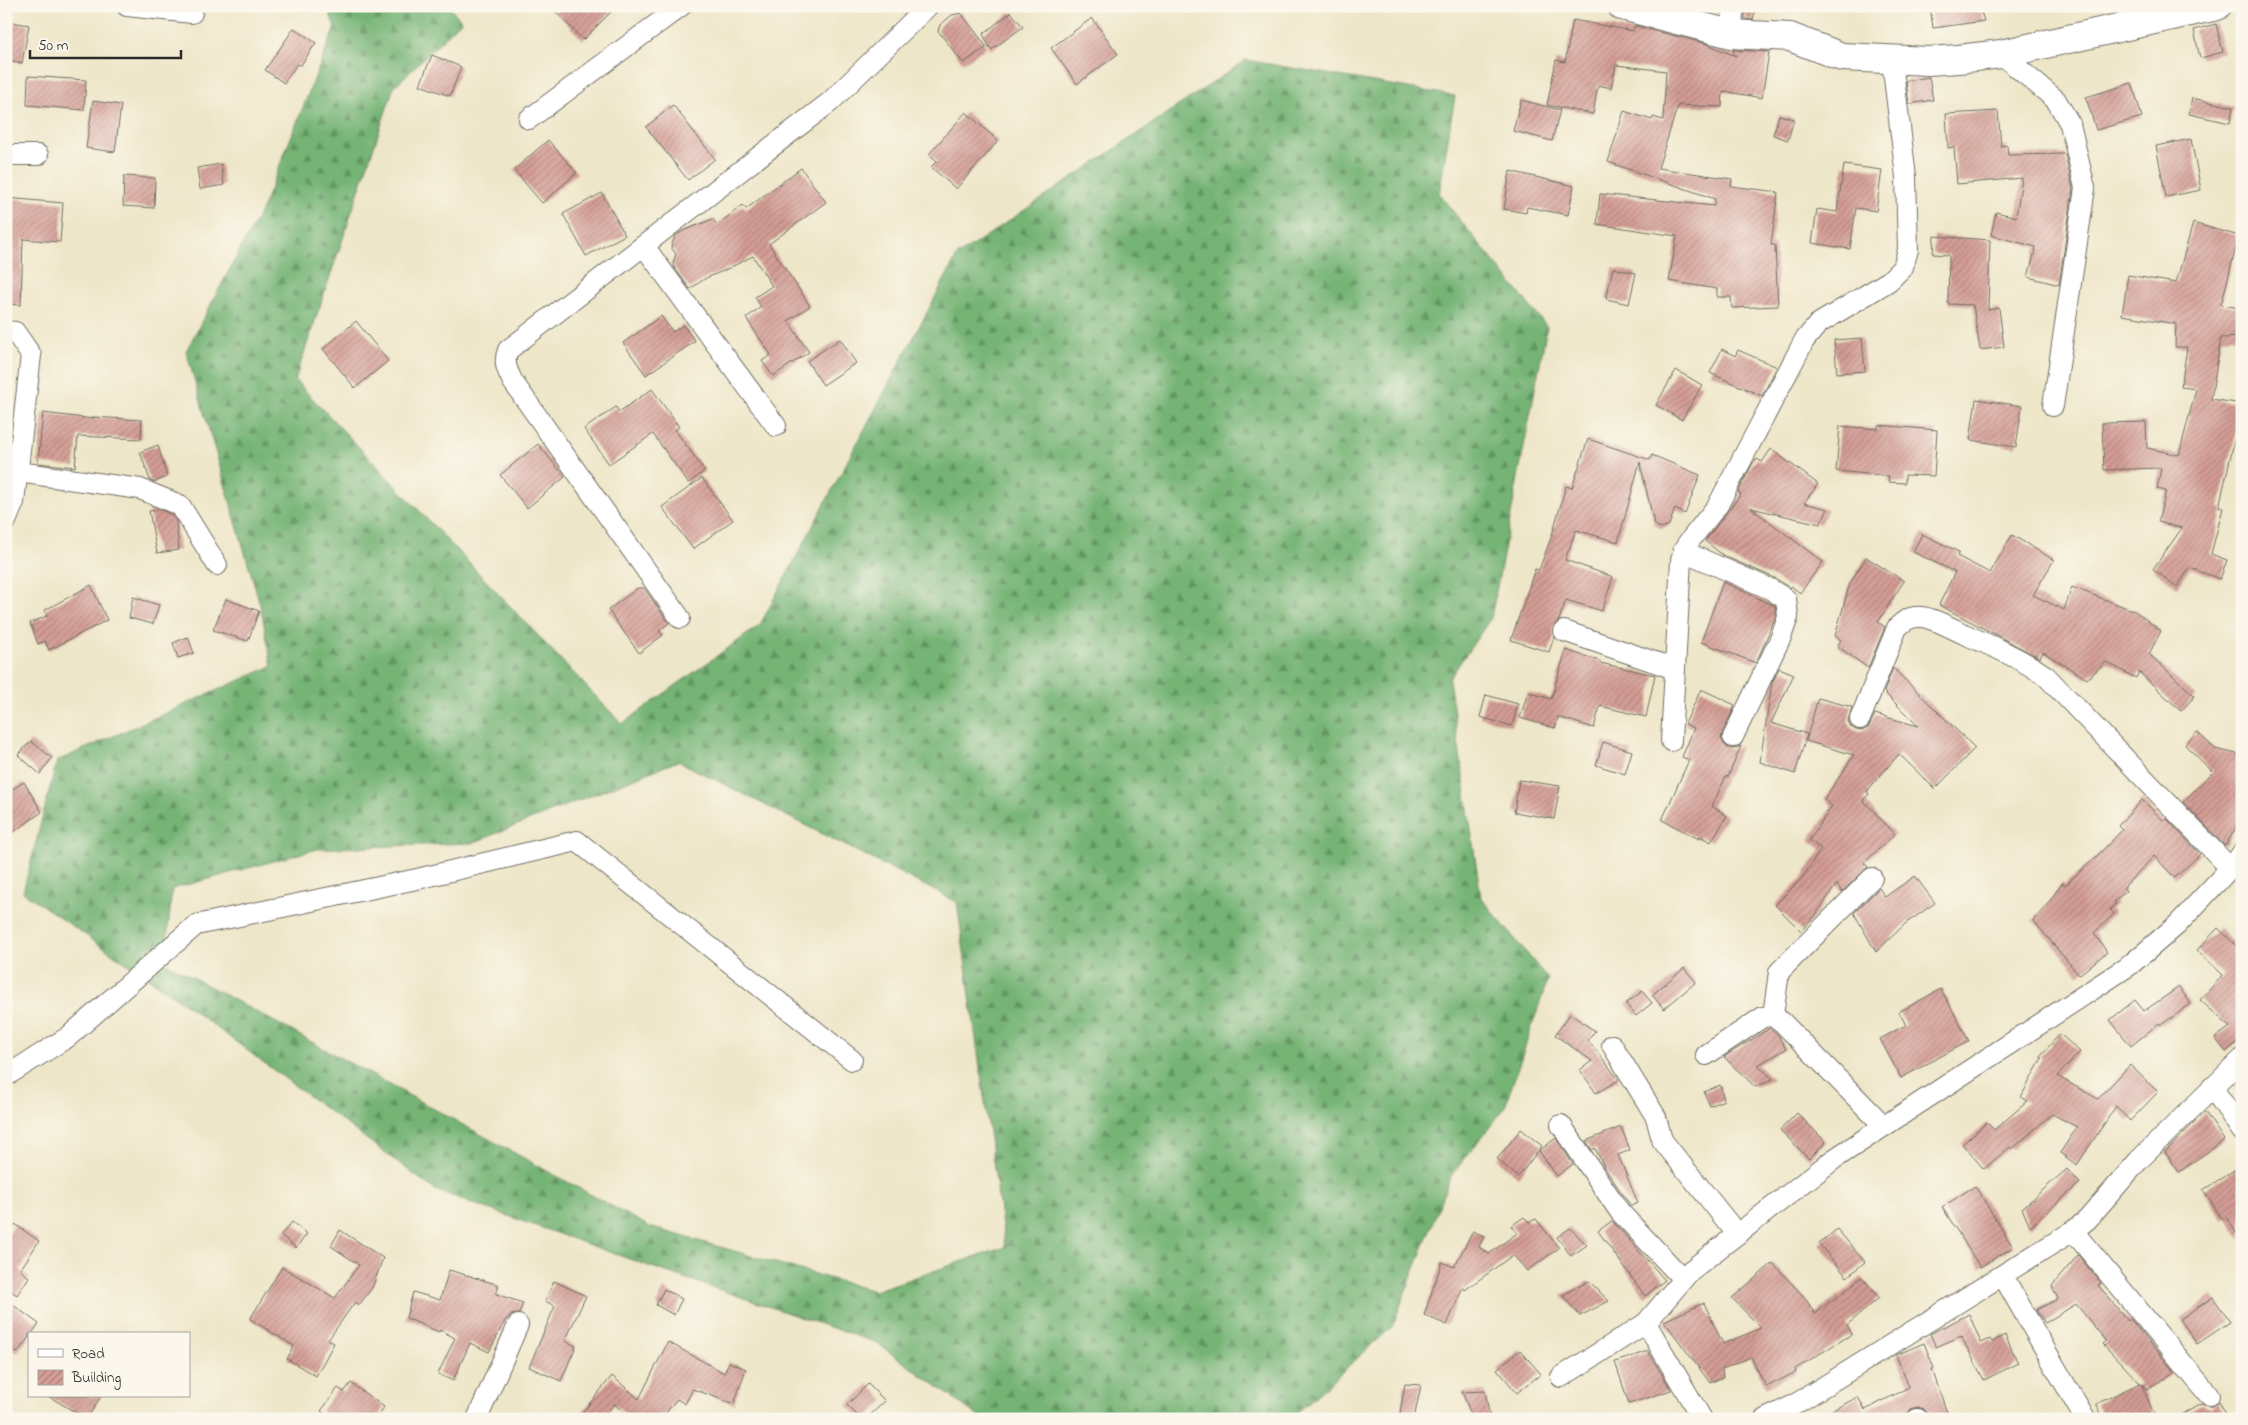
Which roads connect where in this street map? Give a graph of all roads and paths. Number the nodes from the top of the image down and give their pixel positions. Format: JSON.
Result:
{"nodes":[{"id":1,"x":127,"y":6,"type":"edge"},
{"id":2,"x":682,"y":6,"type":"edge"},
{"id":3,"x":928,"y":6,"type":"edge"},
{"id":4,"x":1622,"y":6,"type":"edge"},
{"id":5,"x":1734,"y":6,"type":"edge"},
{"id":6,"x":2217,"y":6,"type":"edge"},
{"id":7,"x":192,"y":13,"type":"dead end"},
{"id":8,"x":1731,"y":34,"type":"junction"},
{"id":9,"x":2001,"y":54,"type":"junction"},
{"id":10,"x":1892,"y":60,"type":"junction"},
{"id":11,"x":529,"y":119,"type":"dead end"},
{"id":12,"x":6,"y":155,"type":"edge"},
{"id":13,"x":38,"y":155,"type":"dead end"},
{"id":14,"x":644,"y":246,"type":"junction"},
{"id":15,"x":6,"y":331,"type":"edge"},
{"id":16,"x":2053,"y":406,"type":"dead end"},
{"id":17,"x":776,"y":426,"type":"dead end"},
{"id":18,"x":18,"y":472,"type":"junction"},
{"id":19,"x":6,"y":521,"type":"edge"},
{"id":20,"x":1683,"y":551,"type":"junction"},
{"id":21,"x":216,"y":565,"type":"dead end"},
{"id":22,"x":680,"y":618,"type":"dead end"},
{"id":23,"x":1564,"y":630,"type":"dead end"},
{"id":24,"x":1675,"y":669,"type":"junction"},
{"id":25,"x":1860,"y":719,"type":"dead end"},
{"id":26,"x":1733,"y":737,"type":"dead end"},
{"id":27,"x":1671,"y":741,"type":"dead end"},
{"id":28,"x":2236,"y":861,"type":"edge"},
{"id":29,"x":1872,"y":878,"type":"dead end"},
{"id":30,"x":1773,"y":1016,"type":"junction"},
{"id":31,"x":1612,"y":1045,"type":"dead end"},
{"id":32,"x":1706,"y":1055,"type":"dead end"},
{"id":33,"x":2242,"y":1058,"type":"edge"},
{"id":34,"x":852,"y":1060,"type":"dead end"},
{"id":35,"x":6,"y":1076,"type":"edge"},
{"id":36,"x":2212,"y":1087,"type":"junction"},
{"id":37,"x":1561,"y":1126,"type":"dead end"},
{"id":38,"x":1884,"y":1126,"type":"junction"},
{"id":39,"x":2242,"y":1131,"type":"edge"},
{"id":40,"x":2073,"y":1231,"type":"junction"},
{"id":41,"x":1737,"y":1234,"type":"junction"},
{"id":42,"x":2003,"y":1276,"type":"junction"},
{"id":43,"x":1683,"y":1279,"type":"junction"},
{"id":44,"x":1646,"y":1323,"type":"junction"},
{"id":45,"x":518,"y":1326,"type":"dead end"},
{"id":46,"x":1561,"y":1377,"type":"dead end"},
{"id":47,"x":2209,"y":1395,"type":"dead end"},
{"id":48,"x":1798,"y":1412,"type":"edge"},
{"id":49,"x":477,"y":1419,"type":"edge"},
{"id":50,"x":1702,"y":1419,"type":"edge"},
{"id":51,"x":1765,"y":1419,"type":"edge"},
{"id":52,"x":2085,"y":1419,"type":"edge"}],
"edges":[{"from":1,"to":7,"type":"street"},
{"from":2,"to":11,"type":"street"},
{"from":3,"to":14,"type":"street"},
{"from":4,"to":8,"type":"street"},
{"from":5,"to":8,"type":"street"},
{"from":6,"to":9,"type":"street"},
{"from":8,"to":10,"type":"street"},
{"from":9,"to":10,"type":"street"},
{"from":9,"to":16,"type":"street"},
{"from":10,"to":20,"type":"street"},
{"from":12,"to":13,"type":"street"},
{"from":14,"to":17,"type":"street"},
{"from":14,"to":22,"type":"street"},
{"from":15,"to":18,"type":"street"},
{"from":18,"to":19,"type":"street"},
{"from":18,"to":21,"type":"street"},
{"from":20,"to":24,"type":"street"},
{"from":20,"to":26,"type":"street"},
{"from":23,"to":24,"type":"street"},
{"from":24,"to":27,"type":"street"},
{"from":25,"to":28,"type":"street"},
{"from":28,"to":38,"type":"street"},
{"from":29,"to":30,"type":"street"},
{"from":30,"to":32,"type":"street"},
{"from":30,"to":38,"type":"street"},
{"from":31,"to":41,"type":"street"},
{"from":33,"to":36,"type":"street"},
{"from":34,"to":35,"type":"street"},
{"from":36,"to":39,"type":"street"},
{"from":36,"to":40,"type":"street"},
{"from":37,"to":43,"type":"street"},
{"from":38,"to":41,"type":"street"},
{"from":40,"to":42,"type":"street"},
{"from":40,"to":47,"type":"street"},
{"from":41,"to":43,"type":"street"},
{"from":42,"to":48,"type":"street"},
{"from":42,"to":52,"type":"street"},
{"from":43,"to":44,"type":"street"},
{"from":44,"to":46,"type":"street"},
{"from":44,"to":50,"type":"street"},
{"from":45,"to":49,"type":"street"},
{"from":48,"to":51,"type":"street"}]}
